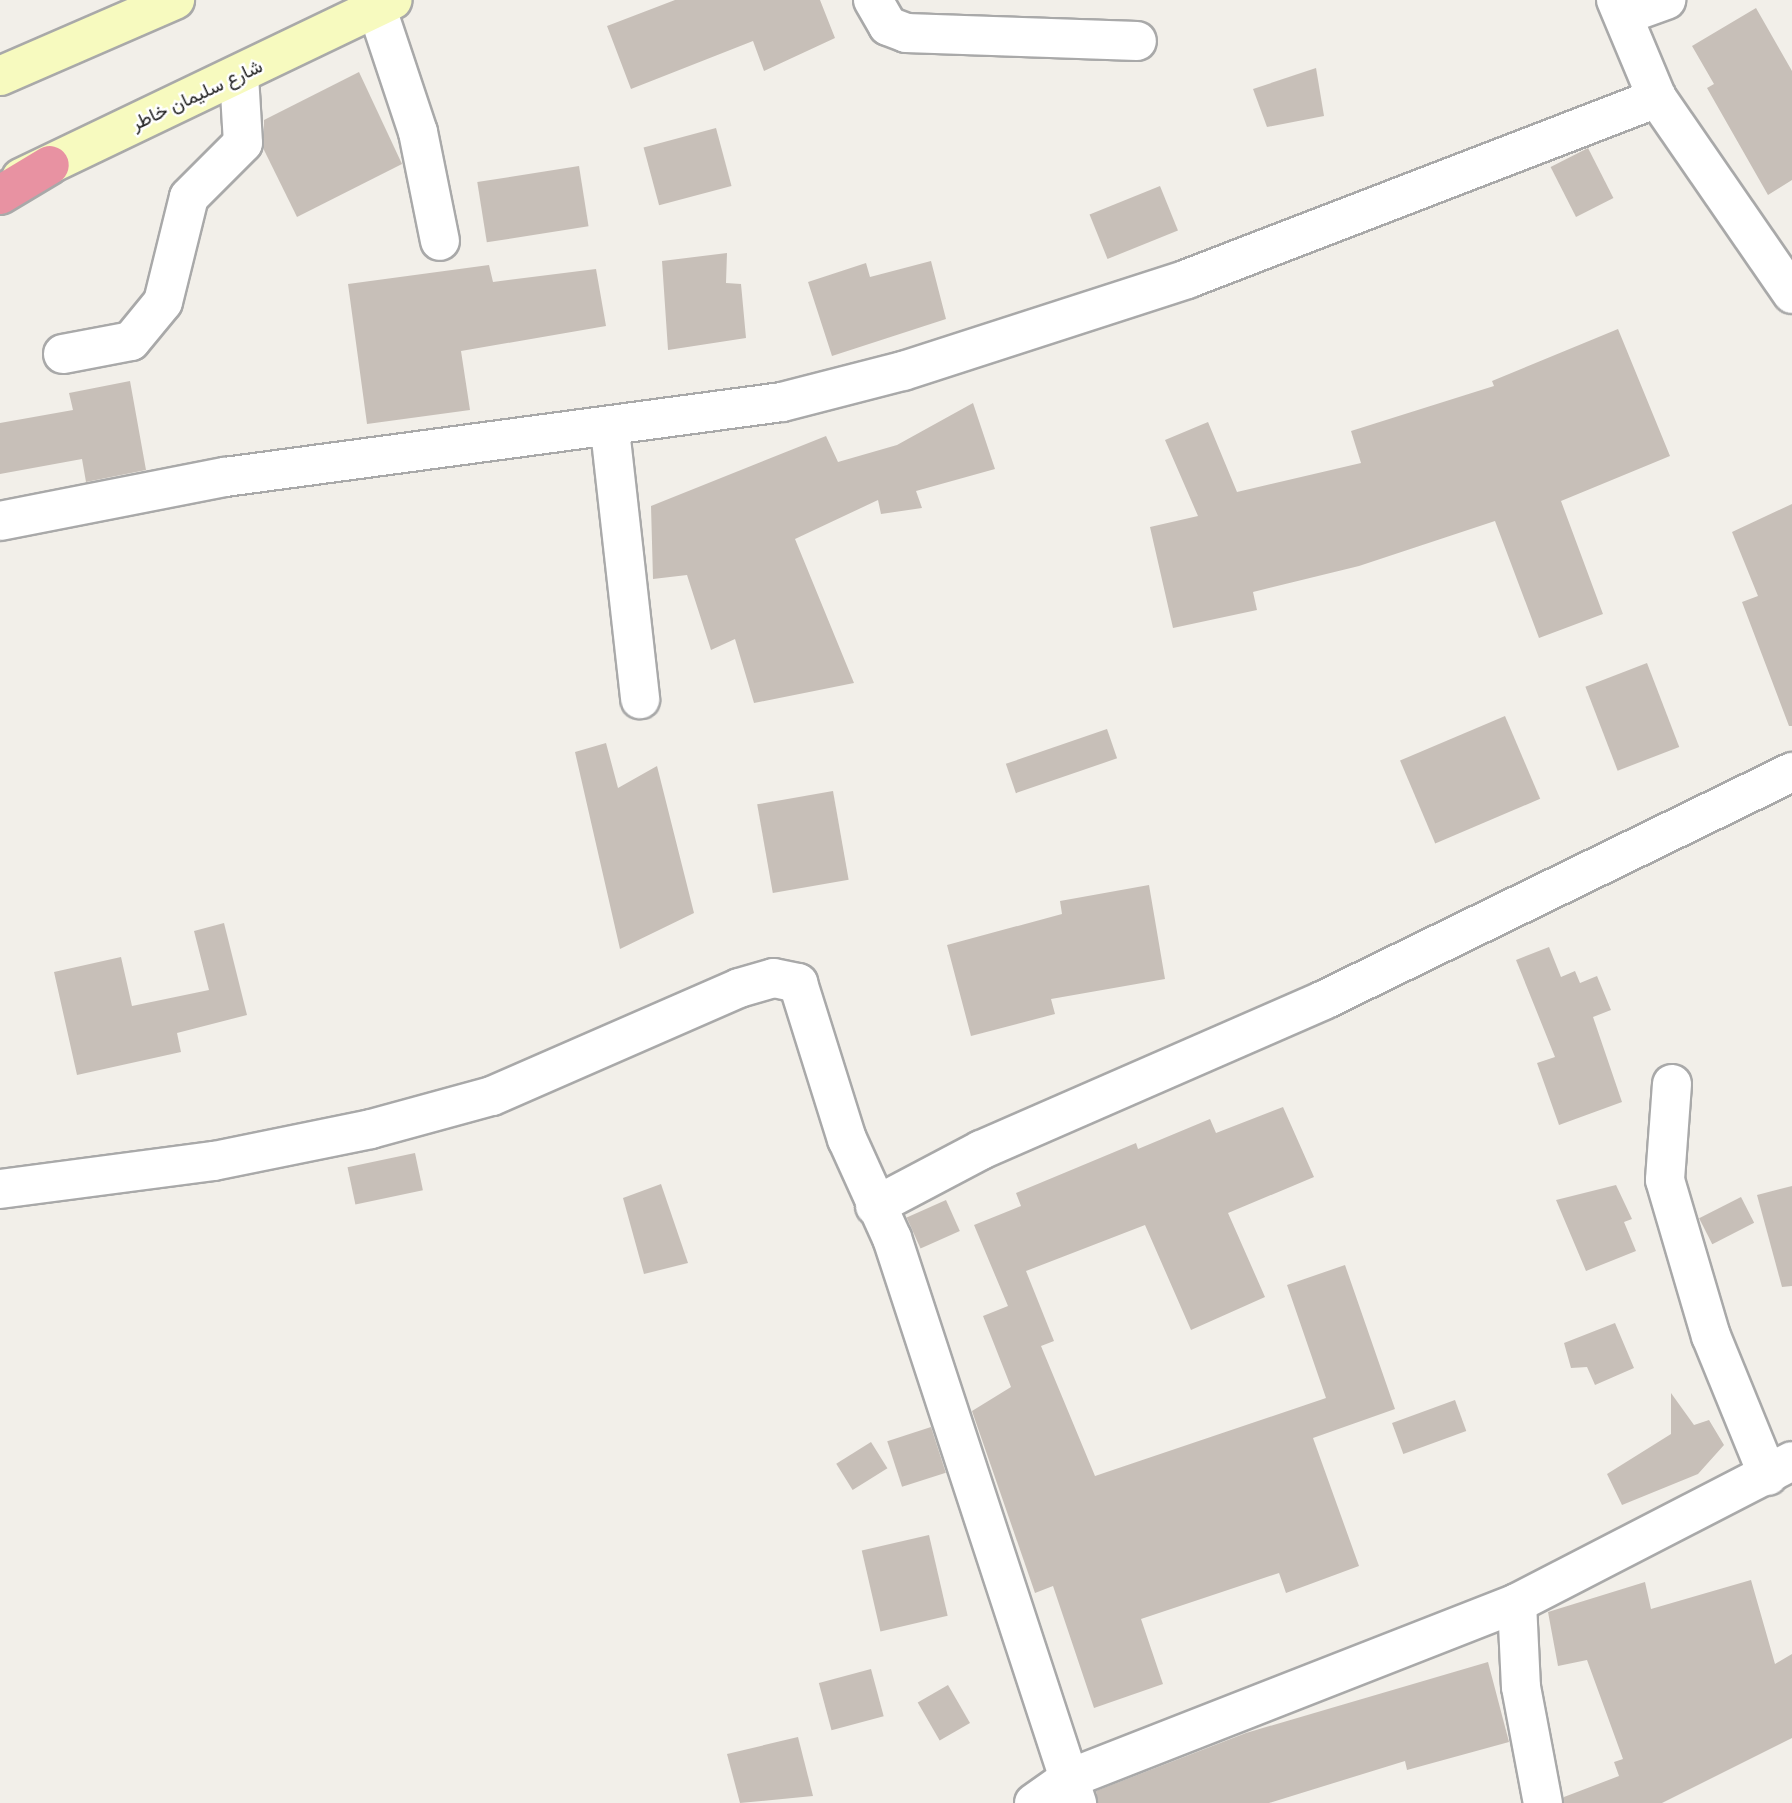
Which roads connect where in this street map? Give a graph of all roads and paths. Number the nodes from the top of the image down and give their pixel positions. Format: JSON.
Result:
{"nodes":[{"id":1,"x":175,"y":0,"type":"edge"},
{"id":2,"x":873,"y":0,"type":"edge"},
{"id":3,"x":1666,"y":0,"type":"edge"},
{"id":4,"x":385,"y":4,"type":"edge"},
{"id":5,"x":1620,"y":7,"type":"edge"},
{"id":6,"x":1137,"y":41,"type":"dead end"},
{"id":7,"x":239,"y":75,"type":"junction"},
{"id":8,"x":0,"y":76,"type":"edge"},
{"id":9,"x":1657,"y":98,"type":"junction"},
{"id":10,"x":50,"y":165,"type":"junction"},
{"id":11,"x":0,"y":187,"type":"edge"},
{"id":12,"x":0,"y":195,"type":"edge"},
{"id":13,"x":440,"y":242,"type":"dead end"},
{"id":14,"x":1792,"y":294,"type":"edge"},
{"id":15,"x":63,"y":355,"type":"dead end"},
{"id":16,"x":610,"y":430,"type":"junction"},
{"id":17,"x":0,"y":521,"type":"edge"},
{"id":18,"x":640,"y":699,"type":"dead end"},
{"id":19,"x":1792,"y":772,"type":"edge"},
{"id":20,"x":1672,"y":1084,"type":"dead end"},
{"id":21,"x":0,"y":1189,"type":"edge"},
{"id":22,"x":875,"y":1206,"type":"junction"},
{"id":23,"x":1780,"y":1468,"type":"edge"},
{"id":24,"x":1517,"y":1603,"type":"junction"},
{"id":25,"x":1073,"y":1791,"type":"edge"},
{"id":26,"x":1034,"y":1803,"type":"edge"},
{"id":27,"x":1543,"y":1803,"type":"edge"}],
"edges":[{"from":1,"to":8,"type":"main road"},
{"from":2,"to":6,"type":"street"},
{"from":3,"to":5,"type":"street"},
{"from":4,"to":7,"type":"main road","name":"شارع سليمان خاطر"},
{"from":4,"to":13,"type":"street"},
{"from":5,"to":9,"type":"street"},
{"from":7,"to":10,"type":"main road","name":"شارع سليمان خاطر"},
{"from":7,"to":15,"type":"street"},
{"from":9,"to":14,"type":"street"},
{"from":9,"to":16,"type":"street"},
{"from":10,"to":11,"type":"main road","name":"شارع سليمان خاطر"},
{"from":10,"to":12,"type":"highway"},
{"from":16,"to":17,"type":"street"},
{"from":16,"to":18,"type":"street"},
{"from":19,"to":22,"type":"street"},
{"from":20,"to":23,"type":"street"},
{"from":21,"to":22,"type":"street"},
{"from":22,"to":25,"type":"street"},
{"from":23,"to":24,"type":"street"},
{"from":24,"to":25,"type":"street"},
{"from":24,"to":27,"type":"street"},
{"from":25,"to":26,"type":"street"}]}
